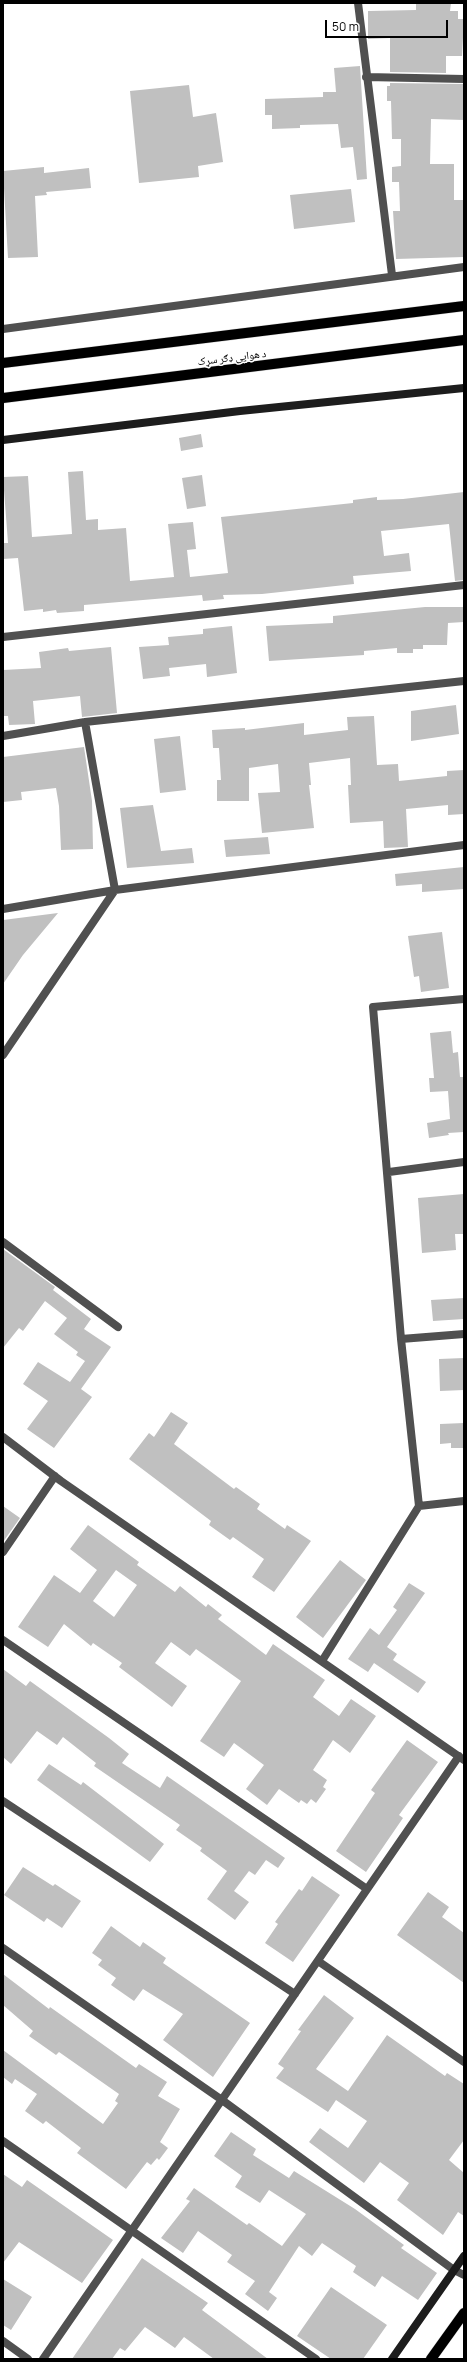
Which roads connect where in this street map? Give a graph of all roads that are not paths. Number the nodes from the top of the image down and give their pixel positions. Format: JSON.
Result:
{"nodes":[{"id":1,"x":358,"y":3,"type":"edge"},
{"id":2,"x":366,"y":77,"type":"junction"},
{"id":3,"x":464,"y":79,"type":"edge"},
{"id":4,"x":464,"y":266,"type":"edge"},
{"id":5,"x":392,"y":275,"type":"junction"},
{"id":6,"x":464,"y":306,"type":"edge"},
{"id":7,"x":3,"y":329,"type":"edge"},
{"id":8,"x":464,"y":340,"type":"edge"},
{"id":9,"x":3,"y":363,"type":"edge"},
{"id":10,"x":464,"y":388,"type":"edge"},
{"id":11,"x":3,"y":398,"type":"edge"},
{"id":12,"x":3,"y":440,"type":"edge"},
{"id":13,"x":464,"y":585,"type":"edge"},
{"id":14,"x":3,"y":637,"type":"edge"},
{"id":15,"x":464,"y":681,"type":"edge"},
{"id":16,"x":85,"y":722,"type":"junction"},
{"id":17,"x":3,"y":736,"type":"edge"},
{"id":18,"x":464,"y":845,"type":"edge"},
{"id":19,"x":115,"y":890,"type":"junction"},
{"id":20,"x":3,"y":910,"type":"edge"},
{"id":21,"x":464,"y":999,"type":"edge"},
{"id":22,"x":3,"y":1055,"type":"edge"},
{"id":23,"x":464,"y":1162,"type":"edge"},
{"id":24,"x":389,"y":1172,"type":"junction"},
{"id":25,"x":3,"y":1242,"type":"edge"},
{"id":26,"x":118,"y":1327,"type":"dead end"},
{"id":27,"x":464,"y":1334,"type":"edge"},
{"id":28,"x":401,"y":1339,"type":"junction"},
{"id":29,"x":3,"y":1437,"type":"edge"},
{"id":30,"x":55,"y":1476,"type":"junction"},
{"id":31,"x":464,"y":1501,"type":"edge"},
{"id":32,"x":419,"y":1506,"type":"junction"},
{"id":33,"x":3,"y":1552,"type":"edge"},
{"id":34,"x":3,"y":1640,"type":"edge"},
{"id":35,"x":322,"y":1660,"type":"junction"},
{"id":36,"x":461,"y":1758,"type":"edge"},
{"id":37,"x":3,"y":1800,"type":"edge"},
{"id":38,"x":367,"y":1890,"type":"junction"},
{"id":39,"x":3,"y":1948,"type":"edge"},
{"id":40,"x":318,"y":1961,"type":"junction"},
{"id":41,"x":295,"y":1994,"type":"junction"},
{"id":42,"x":464,"y":2062,"type":"edge"},
{"id":43,"x":222,"y":2100,"type":"junction"},
{"id":44,"x":3,"y":2141,"type":"edge"},
{"id":45,"x":132,"y":2230,"type":"junction"},
{"id":46,"x":464,"y":2256,"type":"edge"},
{"id":47,"x":454,"y":2270,"type":"junction"},
{"id":48,"x":464,"y":2275,"type":"edge"},
{"id":49,"x":464,"y":2313,"type":"edge"},
{"id":50,"x":3,"y":2341,"type":"edge"},
{"id":51,"x":28,"y":2359,"type":"edge"},
{"id":52,"x":43,"y":2359,"type":"edge"},
{"id":53,"x":316,"y":2359,"type":"edge"},
{"id":54,"x":392,"y":2359,"type":"edge"},
{"id":55,"x":431,"y":2359,"type":"edge"}],
"edges":[{"from":1,"to":2,"type":"street"},
{"from":2,"to":3,"type":"street"},
{"from":2,"to":5,"type":"street"},
{"from":4,"to":5,"type":"street"},
{"from":5,"to":7,"type":"street"},
{"from":6,"to":9,"type":"main road"},
{"from":8,"to":11,"type":"main road","name":"د هوایی ډګر سړک"},
{"from":10,"to":12,"type":"street"},
{"from":13,"to":14,"type":"street"},
{"from":15,"to":16,"type":"street"},
{"from":16,"to":17,"type":"street"},
{"from":16,"to":19,"type":"street"},
{"from":18,"to":19,"type":"street"},
{"from":19,"to":20,"type":"street"},
{"from":19,"to":22,"type":"street"},
{"from":21,"to":24,"type":"street"},
{"from":23,"to":24,"type":"street"},
{"from":24,"to":28,"type":"street"},
{"from":25,"to":26,"type":"street"},
{"from":27,"to":28,"type":"street"},
{"from":28,"to":32,"type":"street"},
{"from":29,"to":30,"type":"street"},
{"from":30,"to":33,"type":"street"},
{"from":30,"to":35,"type":"street"},
{"from":31,"to":32,"type":"street"},
{"from":32,"to":35,"type":"street"},
{"from":34,"to":38,"type":"street"},
{"from":35,"to":36,"type":"street"},
{"from":36,"to":38,"type":"street"},
{"from":37,"to":41,"type":"street"},
{"from":38,"to":40,"type":"street"},
{"from":39,"to":43,"type":"street"},
{"from":40,"to":41,"type":"street"},
{"from":40,"to":42,"type":"street"},
{"from":41,"to":43,"type":"street"},
{"from":43,"to":45,"type":"street"},
{"from":43,"to":47,"type":"street"},
{"from":44,"to":45,"type":"street"},
{"from":45,"to":52,"type":"street"},
{"from":45,"to":53,"type":"street"},
{"from":46,"to":47,"type":"street"},
{"from":47,"to":48,"type":"street"},
{"from":47,"to":54,"type":"street"},
{"from":49,"to":55,"type":"main road"},
{"from":50,"to":51,"type":"street"}]}
